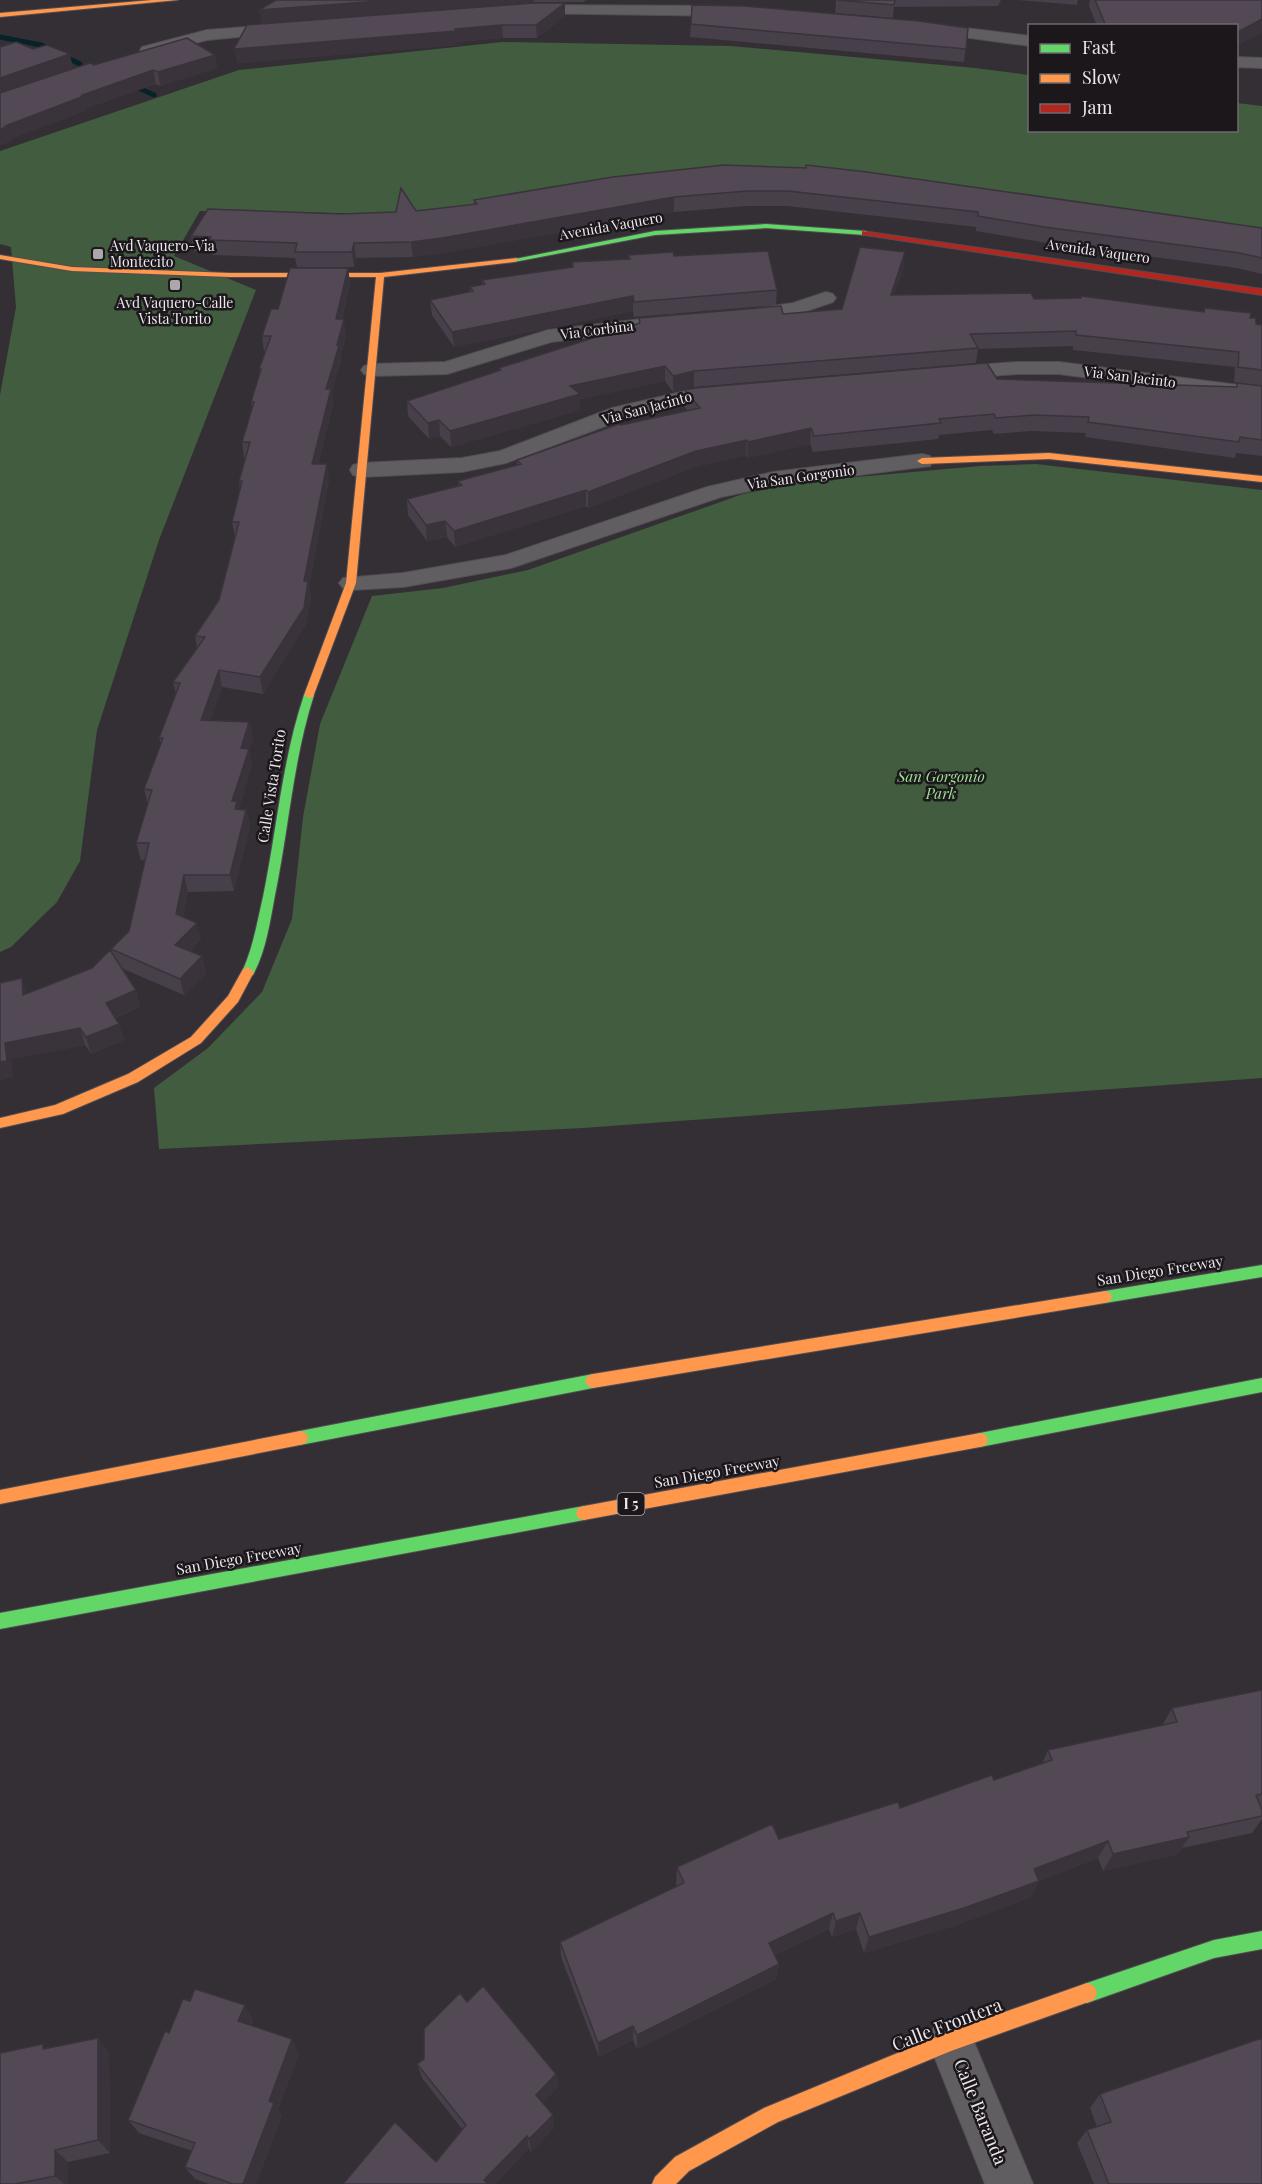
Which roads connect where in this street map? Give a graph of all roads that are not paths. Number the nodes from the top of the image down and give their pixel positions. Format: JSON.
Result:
{"nodes":[{"id":1,"x":176,"y":0,"type":"edge"},
{"id":2,"x":510,"y":10,"type":"edge"},
{"id":3,"x":746,"y":12,"type":"edge"},
{"id":4,"x":0,"y":15,"type":"edge"},
{"id":5,"x":303,"y":27,"type":"edge"},
{"id":6,"x":914,"y":27,"type":"edge"},
{"id":7,"x":1028,"y":41,"type":"edge"},
{"id":8,"x":129,"y":57,"type":"edge"},
{"id":9,"x":1238,"y":62,"type":"edge"},
{"id":10,"x":1262,"y":63,"type":"edge"},
{"id":11,"x":0,"y":256,"type":"edge"},
{"id":12,"x":380,"y":275,"type":"junction"},
{"id":13,"x":1262,"y":292,"type":"edge"},
{"id":14,"x":826,"y":298,"type":"dead end"},
{"id":15,"x":717,"y":318,"type":"edge"},
{"id":16,"x":694,"y":320,"type":"edge"},
{"id":17,"x":371,"y":370,"type":"junction"},
{"id":18,"x":925,"y":376,"type":"edge"},
{"id":19,"x":752,"y":390,"type":"edge"},
{"id":20,"x":1262,"y":394,"type":"edge"},
{"id":21,"x":922,"y":461,"type":"joint"},
{"id":22,"x":361,"y":470,"type":"junction"},
{"id":23,"x":1262,"y":479,"type":"edge"},
{"id":24,"x":351,"y":583,"type":"junction"},
{"id":25,"x":0,"y":1123,"type":"edge"},
{"id":26,"x":1262,"y":1271,"type":"edge"},
{"id":27,"x":1262,"y":1385,"type":"edge"},
{"id":28,"x":0,"y":1497,"type":"edge"},
{"id":29,"x":0,"y":1621,"type":"edge"},
{"id":30,"x":1262,"y":1940,"type":"edge"},
{"id":31,"x":951,"y":2041,"type":"junction"},
{"id":32,"x":662,"y":2184,"type":"edge"},
{"id":33,"x":1009,"y":2184,"type":"edge"}],
"edges":[{"from":1,"to":4,"type":"main road"},
{"from":2,"to":3,"type":"street"},
{"from":5,"to":8,"type":"street"},
{"from":6,"to":7,"type":"street"},
{"from":9,"to":10,"type":"street"},
{"from":11,"to":12,"type":"main road","name":"Avenida Vaquero"},
{"from":12,"to":13,"type":"main road","name":"Avenida Vaquero"},
{"from":12,"to":17,"type":"main road","name":"Calle Vista Torito"},
{"from":14,"to":15,"type":"street"},
{"from":16,"to":17,"type":"street","name":"Via Corbina"},
{"from":17,"to":22,"type":"main road","name":"Calle Vista Torito"},
{"from":18,"to":20,"type":"street","name":"Via San Jacinto"},
{"from":19,"to":22,"type":"street","name":"Via San Jacinto"},
{"from":21,"to":23,"type":"main road","name":"Via San Gorgonio"},
{"from":21,"to":24,"type":"street","name":"Via San Gorgonio"},
{"from":22,"to":24,"type":"main road","name":"Calle Vista Torito"},
{"from":24,"to":25,"type":"main road","name":"Calle Vista Torito"},
{"from":26,"to":28,"type":"main road","name":"San Diego Freeway"},
{"from":27,"to":29,"type":"main road","name":"San Diego Freeway","number":"I 5"},
{"from":30,"to":31,"type":"main road","name":"Calle Frontera"},
{"from":31,"to":32,"type":"main road","name":"Calle Frontera"},
{"from":31,"to":33,"type":"street","name":"Calle Baranda"}]}
